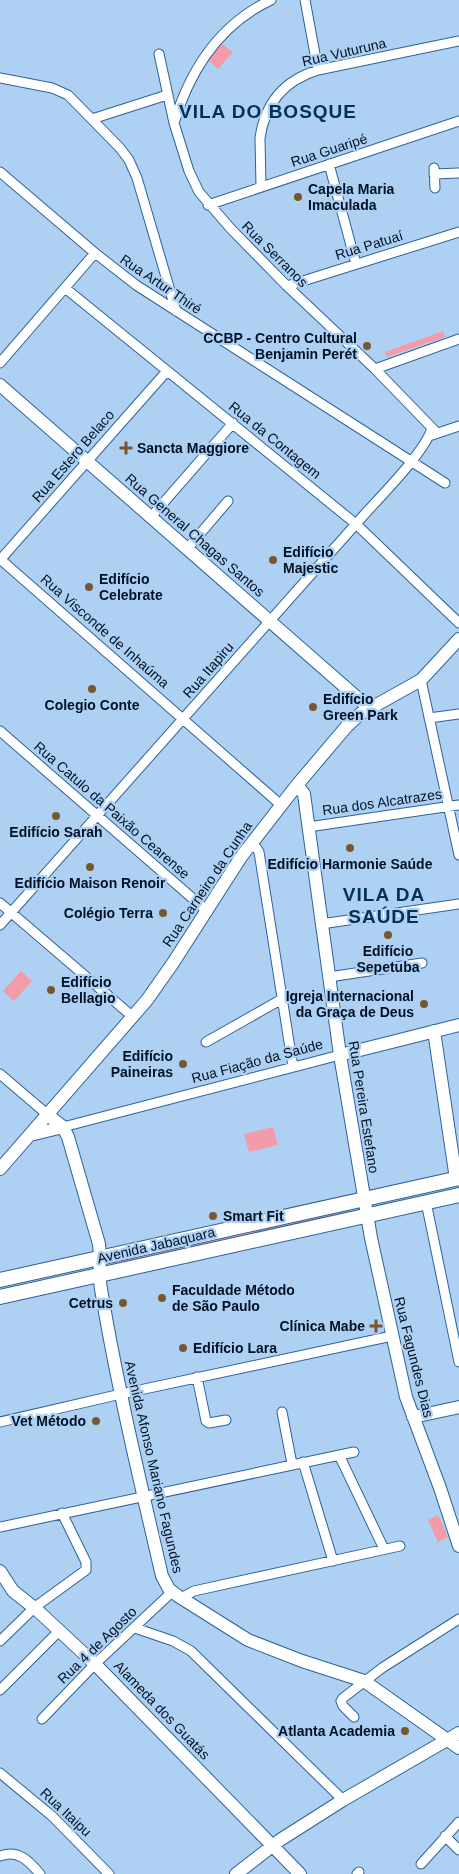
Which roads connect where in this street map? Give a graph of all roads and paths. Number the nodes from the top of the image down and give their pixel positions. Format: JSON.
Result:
{"nodes":[{"id":1,"x":271,"y":0,"type":"edge"},
{"id":2,"x":305,"y":0,"type":"edge"},
{"id":3,"x":459,"y":41,"type":"edge"},
{"id":4,"x":160,"y":54,"type":"dead end"},
{"id":5,"x":318,"y":70,"type":"junction"},
{"id":6,"x":0,"y":78,"type":"edge"},
{"id":7,"x":168,"y":95,"type":"junction"},
{"id":8,"x":92,"y":119,"type":"junction"},
{"id":9,"x":459,"y":122,"type":"edge"},
{"id":10,"x":174,"y":123,"type":"junction"},
{"id":11,"x":329,"y":164,"type":"junction"},
{"id":12,"x":0,"y":172,"type":"edge"},
{"id":13,"x":459,"y":173,"type":"edge"},
{"id":14,"x":261,"y":187,"type":"junction"},
{"id":15,"x":435,"y":188,"type":"dead end"},
{"id":16,"x":208,"y":205,"type":"junction"},
{"id":17,"x":459,"y":232,"type":"edge"},
{"id":18,"x":95,"y":253,"type":"junction"},
{"id":19,"x":356,"y":264,"type":"junction"},
{"id":20,"x":287,"y":286,"type":"junction"},
{"id":21,"x":65,"y":288,"type":"junction"},
{"id":22,"x":176,"y":311,"type":"junction"},
{"id":23,"x":459,"y":339,"type":"edge"},
{"id":24,"x":0,"y":363,"type":"edge"},
{"id":25,"x":375,"y":369,"type":"junction"},
{"id":26,"x":167,"y":371,"type":"junction"},
{"id":27,"x":0,"y":385,"type":"edge"},
{"id":28,"x":233,"y":423,"type":"junction"},
{"id":29,"x":459,"y":426,"type":"edge"},
{"id":30,"x":433,"y":433,"type":"junction"},
{"id":31,"x":411,"y":460,"type":"junction"},
{"id":32,"x":86,"y":461,"type":"junction"},
{"id":33,"x":445,"y":483,"type":"dead end"},
{"id":34,"x":228,"y":501,"type":"dead end"},
{"id":35,"x":151,"y":517,"type":"junction"},
{"id":36,"x":356,"y":524,"type":"junction"},
{"id":37,"x":187,"y":549,"type":"junction"},
{"id":38,"x":0,"y":559,"type":"edge"},
{"id":39,"x":270,"y":621,"type":"junction"},
{"id":40,"x":459,"y":623,"type":"edge"},
{"id":41,"x":459,"y":639,"type":"edge"},
{"id":42,"x":421,"y":680,"type":"junction"},
{"id":43,"x":369,"y":708,"type":"junction"},
{"id":44,"x":459,"y":714,"type":"edge"},
{"id":45,"x":429,"y":718,"type":"junction"},
{"id":46,"x":184,"y":719,"type":"junction"},
{"id":47,"x":0,"y":731,"type":"edge"},
{"id":48,"x":297,"y":785,"type":"junction"},
{"id":49,"x":281,"y":805,"type":"junction"},
{"id":50,"x":459,"y":805,"type":"edge"},
{"id":51,"x":449,"y":806,"type":"junction"},
{"id":52,"x":97,"y":816,"type":"junction"},
{"id":53,"x":308,"y":826,"type":"junction"},
{"id":54,"x":252,"y":841,"type":"junction"},
{"id":55,"x":459,"y":856,"type":"edge"},
{"id":56,"x":0,"y":902,"type":"edge"},
{"id":57,"x":459,"y":904,"type":"edge"},
{"id":58,"x":206,"y":910,"type":"junction"},
{"id":59,"x":12,"y":912,"type":"junction"},
{"id":60,"x":321,"y":924,"type":"junction"},
{"id":61,"x":0,"y":925,"type":"edge"},
{"id":62,"x":422,"y":963,"type":"dead end"},
{"id":63,"x":329,"y":977,"type":"junction"},
{"id":64,"x":282,"y":999,"type":"junction"},
{"id":65,"x":133,"y":1017,"type":"junction"},
{"id":66,"x":459,"y":1025,"type":"edge"},
{"id":67,"x":434,"y":1031,"type":"junction"},
{"id":68,"x":206,"y":1042,"type":"dead end"},
{"id":69,"x":340,"y":1055,"type":"junction"},
{"id":70,"x":293,"y":1067,"type":"junction"},
{"id":71,"x":2,"y":1079,"type":"edge"},
{"id":72,"x":56,"y":1117,"type":"junction"},
{"id":73,"x":30,"y":1135,"type":"junction"},
{"id":74,"x":2,"y":1163,"type":"edge"},
{"id":75,"x":458,"y":1179,"type":"edge"},
{"id":76,"x":459,"y":1195,"type":"edge"},
{"id":77,"x":363,"y":1199,"type":"junction"},
{"id":78,"x":426,"y":1202,"type":"junction"},
{"id":79,"x":366,"y":1216,"type":"junction"},
{"id":80,"x":101,"y":1257,"type":"junction"},
{"id":81,"x":100,"y":1274,"type":"junction"},
{"id":82,"x":0,"y":1280,"type":"edge"},
{"id":83,"x":0,"y":1297,"type":"edge"},
{"id":84,"x":392,"y":1336,"type":"junction"},
{"id":85,"x":459,"y":1362,"type":"edge"},
{"id":86,"x":197,"y":1378,"type":"junction"},
{"id":87,"x":122,"y":1394,"type":"junction"},
{"id":88,"x":459,"y":1407,"type":"edge"},
{"id":89,"x":282,"y":1412,"type":"dead end"},
{"id":90,"x":413,"y":1416,"type":"junction"},
{"id":91,"x":226,"y":1420,"type":"dead end"},
{"id":92,"x":0,"y":1422,"type":"edge"},
{"id":93,"x":354,"y":1452,"type":"dead end"},
{"id":94,"x":339,"y":1455,"type":"junction"},
{"id":95,"x":303,"y":1462,"type":"junction"},
{"id":96,"x":292,"y":1464,"type":"junction"},
{"id":97,"x":145,"y":1496,"type":"junction"},
{"id":98,"x":62,"y":1513,"type":"junction"},
{"id":99,"x":0,"y":1527,"type":"edge"},
{"id":100,"x":400,"y":1546,"type":"dead end"},
{"id":101,"x":459,"y":1546,"type":"edge"},
{"id":102,"x":384,"y":1549,"type":"junction"},
{"id":103,"x":333,"y":1561,"type":"junction"},
{"id":104,"x":0,"y":1571,"type":"edge"},
{"id":105,"x":176,"y":1595,"type":"junction"},
{"id":106,"x":34,"y":1608,"type":"junction"},
{"id":107,"x":459,"y":1619,"type":"edge"},
{"id":108,"x":135,"y":1628,"type":"junction"},
{"id":109,"x":60,"y":1630,"type":"junction"},
{"id":110,"x":0,"y":1641,"type":"edge"},
{"id":111,"x":95,"y":1664,"type":"junction"},
{"id":112,"x":364,"y":1681,"type":"junction"},
{"id":113,"x":0,"y":1690,"type":"edge"},
{"id":114,"x":354,"y":1717,"type":"dead end"},
{"id":115,"x":42,"y":1718,"type":"dead end"},
{"id":116,"x":459,"y":1733,"type":"edge"},
{"id":117,"x":447,"y":1739,"type":"junction"},
{"id":118,"x":459,"y":1748,"type":"edge"},
{"id":119,"x":0,"y":1773,"type":"edge"},
{"id":120,"x":344,"y":1800,"type":"junction"},
{"id":121,"x":459,"y":1822,"type":"edge"},
{"id":122,"x":445,"y":1836,"type":"junction"},
{"id":123,"x":272,"y":1845,"type":"junction"},
{"id":124,"x":459,"y":1850,"type":"edge"},
{"id":125,"x":0,"y":1856,"type":"edge"},
{"id":126,"x":421,"y":1864,"type":"dead end"},
{"id":127,"x":297,"y":1873,"type":"edge"},
{"id":128,"x":40,"y":1874,"type":"edge"},
{"id":129,"x":109,"y":1874,"type":"edge"},
{"id":130,"x":236,"y":1874,"type":"edge"}],
"edges":[{"from":1,"to":10,"type":"street"},
{"from":2,"to":5,"type":"street"},
{"from":3,"to":5,"type":"street","name":"Rua Vuturuna"},
{"from":4,"to":7,"type":"street","name":"Rua Serranos"},
{"from":5,"to":14,"type":"street","name":"Rua Vuturuna"},
{"from":6,"to":8,"type":"street"},
{"from":7,"to":8,"type":"street"},
{"from":7,"to":10,"type":"street","name":"Rua Serranos"},
{"from":8,"to":22,"type":"street"},
{"from":9,"to":11,"type":"street","name":"Rua Guaripé"},
{"from":10,"to":16,"type":"street","name":"Rua Serranos"},
{"from":11,"to":14,"type":"street","name":"Rua Guaripé"},
{"from":11,"to":19,"type":"street"},
{"from":12,"to":18,"type":"street","name":"Rua Artur Thiré"},
{"from":13,"to":15,"type":"street"},
{"from":14,"to":16,"type":"street","name":"Rua Guaripé"},
{"from":16,"to":20,"type":"street","name":"Rua Serranos"},
{"from":17,"to":19,"type":"street","name":"Rua Patuaí"},
{"from":18,"to":21,"type":"street"},
{"from":18,"to":22,"type":"street","name":"Rua Artur Thiré"},
{"from":19,"to":20,"type":"street","name":"Rua Patuaí"},
{"from":20,"to":25,"type":"street","name":"Rua Serranos"},
{"from":21,"to":24,"type":"street"},
{"from":21,"to":26,"type":"street","name":"Rua da Contagem"},
{"from":22,"to":31,"type":"street","name":"Rua Artur Thiré"},
{"from":23,"to":25,"type":"street"},
{"from":25,"to":30,"type":"street","name":"Rua Serranos"},
{"from":26,"to":28,"type":"street","name":"Rua da Contagem"},
{"from":26,"to":32,"type":"street","name":"Rua Estero Belaco"},
{"from":27,"to":32,"type":"street","name":"Rua General Chagas Santos"},
{"from":28,"to":35,"type":"street"},
{"from":28,"to":36,"type":"street","name":"Rua da Contagem"},
{"from":29,"to":30,"type":"street"},
{"from":30,"to":31,"type":"street","name":"Rua Itapiru"},
{"from":31,"to":33,"type":"street","name":"Rua Artur Thiré"},
{"from":31,"to":36,"type":"street","name":"Rua Itapiru"},
{"from":32,"to":35,"type":"street","name":"Rua General Chagas Santos"},
{"from":32,"to":38,"type":"street","name":"Rua Estero Belaco"},
{"from":34,"to":37,"type":"street"},
{"from":35,"to":37,"type":"street","name":"Rua General Chagas Santos"},
{"from":36,"to":39,"type":"street","name":"Rua Itapiru"},
{"from":36,"to":40,"type":"street","name":"Rua da Contagem"},
{"from":37,"to":39,"type":"street","name":"Rua General Chagas Santos"},
{"from":38,"to":46,"type":"street","name":"Rua Visconde de Inhaúma"},
{"from":39,"to":43,"type":"street","name":"Rua General Chagas Santos"},
{"from":39,"to":46,"type":"street","name":"Rua Itapiru"},
{"from":41,"to":42,"type":"street","name":"Rua Carneiro da Cunha"},
{"from":42,"to":43,"type":"street","name":"Rua Carneiro da Cunha"},
{"from":42,"to":45,"type":"street"},
{"from":43,"to":48,"type":"street","name":"Rua Carneiro da Cunha"},
{"from":44,"to":45,"type":"street"},
{"from":45,"to":51,"type":"street"},
{"from":46,"to":49,"type":"street","name":"Rua Visconde de Inhaúma"},
{"from":46,"to":52,"type":"street","name":"Rua Itapiru"},
{"from":47,"to":52,"type":"street","name":"Rua Catulo da Paixão Cearense"},
{"from":48,"to":49,"type":"street","name":"Rua Carneiro da Cunha"},
{"from":48,"to":53,"type":"street","name":"Rua Pereira Estefano"},
{"from":49,"to":54,"type":"street","name":"Rua Carneiro da Cunha"},
{"from":50,"to":51,"type":"street","name":"Rua dos Alcatrazes"},
{"from":51,"to":53,"type":"street","name":"Rua dos Alcatrazes"},
{"from":51,"to":55,"type":"street"},
{"from":52,"to":58,"type":"street","name":"Rua Catulo da Paixão Cearense"},
{"from":52,"to":59,"type":"street","name":"Rua Itapiru"},
{"from":53,"to":60,"type":"street","name":"Rua Pereira Estefano"},
{"from":54,"to":58,"type":"street","name":"Rua Carneiro da Cunha"},
{"from":54,"to":64,"type":"street"},
{"from":56,"to":59,"type":"street"},
{"from":57,"to":60,"type":"street"},
{"from":58,"to":65,"type":"street","name":"Rua Carneiro da Cunha"},
{"from":59,"to":61,"type":"street","name":"Rua Itapiru"},
{"from":59,"to":65,"type":"street"},
{"from":60,"to":63,"type":"street","name":"Rua Pereira Estefano"},
{"from":62,"to":63,"type":"street"},
{"from":63,"to":69,"type":"street","name":"Rua Pereira Estefano"},
{"from":64,"to":68,"type":"street"},
{"from":64,"to":70,"type":"street"},
{"from":65,"to":72,"type":"street","name":"Rua Carneiro da Cunha"},
{"from":66,"to":67,"type":"street","name":"Rua Fiação da Saúde"},
{"from":67,"to":69,"type":"street","name":"Rua Fiação da Saúde"},
{"from":67,"to":75,"type":"street"},
{"from":69,"to":70,"type":"street","name":"Rua Fiação da Saúde"},
{"from":69,"to":77,"type":"street","name":"Rua Pereira Estefano"},
{"from":70,"to":72,"type":"street","name":"Rua Fiação da Saúde"},
{"from":71,"to":72,"type":"street"},
{"from":72,"to":73,"type":"street"},
{"from":72,"to":73,"type":"street","name":"Rua Carneiro da Cunha"},
{"from":72,"to":80,"type":"street","name":"Avenida Afonso Mariano Fagundes"},
{"from":73,"to":74,"type":"street","name":"Rua Carneiro da Cunha"},
{"from":75,"to":77,"type":"main road","name":"Avenida Jabaquara"},
{"from":76,"to":78,"type":"main road","name":"Avenida Jabaquara"},
{"from":77,"to":79,"type":"street","name":"Rua Fagundes Dias"},
{"from":77,"to":80,"type":"main road","name":"Avenida Jabaquara"},
{"from":78,"to":79,"type":"main road","name":"Avenida Jabaquara"},
{"from":78,"to":85,"type":"street"},
{"from":79,"to":81,"type":"main road","name":"Avenida Jabaquara"},
{"from":79,"to":84,"type":"street","name":"Rua Fagundes Dias"},
{"from":80,"to":81,"type":"street","name":"Avenida Afonso Mariano Fagundes"},
{"from":80,"to":82,"type":"main road","name":"Avenida Jabaquara"},
{"from":81,"to":83,"type":"main road","name":"Avenida Jabaquara"},
{"from":81,"to":87,"type":"street","name":"Avenida Afonso Mariano Fagundes"},
{"from":84,"to":86,"type":"street"},
{"from":84,"to":90,"type":"street","name":"Rua Fagundes Dias"},
{"from":86,"to":87,"type":"street"},
{"from":86,"to":91,"type":"street"},
{"from":87,"to":92,"type":"street"},
{"from":87,"to":97,"type":"street","name":"Avenida Afonso Mariano Fagundes"},
{"from":88,"to":90,"type":"street"},
{"from":89,"to":96,"type":"street"},
{"from":90,"to":101,"type":"street","name":"Rua Fagundes Dias"},
{"from":93,"to":94,"type":"street"},
{"from":94,"to":95,"type":"street"},
{"from":94,"to":102,"type":"street"},
{"from":95,"to":96,"type":"street"},
{"from":95,"to":103,"type":"street"},
{"from":96,"to":97,"type":"street"},
{"from":97,"to":98,"type":"street"},
{"from":97,"to":105,"type":"street","name":"Avenida Afonso Mariano Fagundes"},
{"from":98,"to":99,"type":"street"},
{"from":98,"to":106,"type":"street"},
{"from":100,"to":102,"type":"street"},
{"from":102,"to":103,"type":"street"},
{"from":103,"to":105,"type":"street"},
{"from":104,"to":106,"type":"street","name":"Alameda dos Guatás"},
{"from":105,"to":108,"type":"street","name":"Rua 4 de Agosto"},
{"from":105,"to":112,"type":"street"},
{"from":106,"to":109,"type":"street","name":"Alameda dos Guatás"},
{"from":106,"to":110,"type":"street"},
{"from":107,"to":112,"type":"street"},
{"from":108,"to":111,"type":"street","name":"Rua 4 de Agosto"},
{"from":108,"to":120,"type":"street"},
{"from":109,"to":111,"type":"street","name":"Alameda dos Guatás"},
{"from":109,"to":113,"type":"street"},
{"from":111,"to":115,"type":"street","name":"Rua 4 de Agosto"},
{"from":111,"to":123,"type":"street","name":"Alameda dos Guatás"},
{"from":112,"to":114,"type":"street"},
{"from":112,"to":117,"type":"street"},
{"from":116,"to":117,"type":"street"},
{"from":117,"to":118,"type":"street"},
{"from":117,"to":120,"type":"street"},
{"from":119,"to":129,"type":"street","name":"Rua Itaipu"},
{"from":120,"to":123,"type":"street"},
{"from":121,"to":122,"type":"street"},
{"from":122,"to":124,"type":"street"},
{"from":122,"to":126,"type":"street"},
{"from":123,"to":127,"type":"street","name":"Alameda dos Guatás"},
{"from":123,"to":130,"type":"street"},
{"from":125,"to":128,"type":"street"}]}
